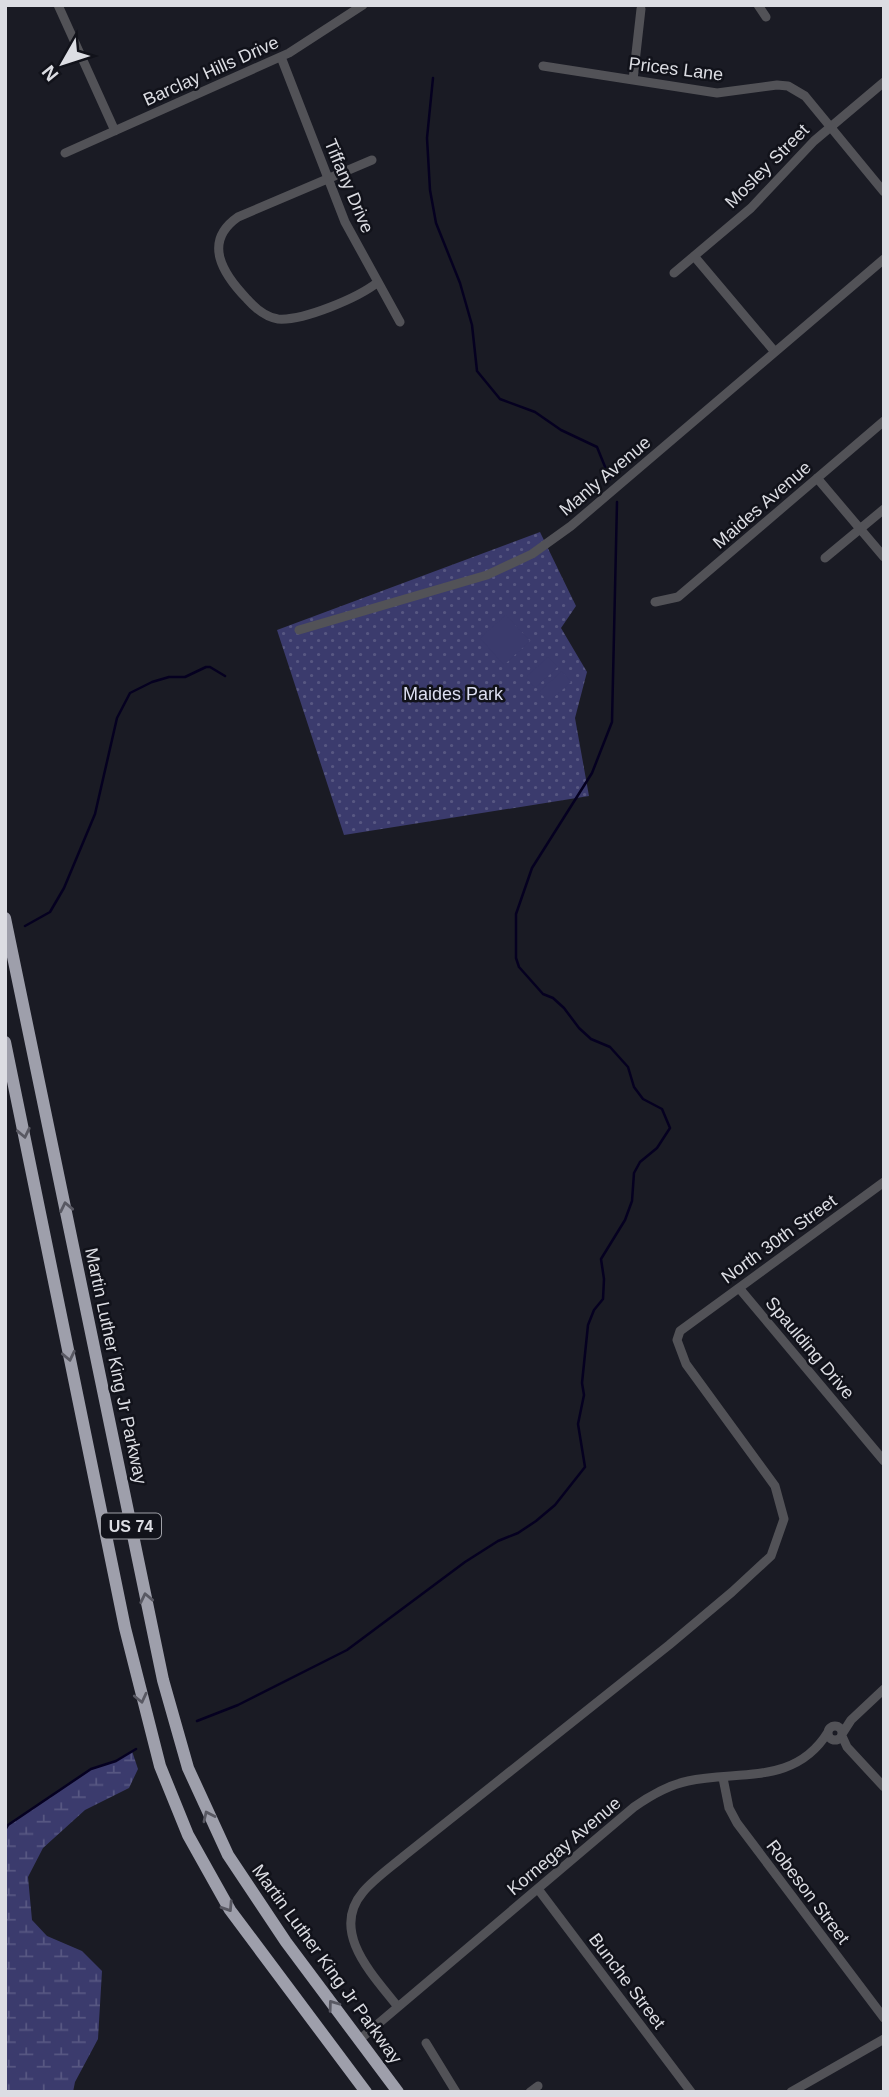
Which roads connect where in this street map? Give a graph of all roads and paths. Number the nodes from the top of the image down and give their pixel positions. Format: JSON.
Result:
{"nodes":[{"id":1,"x":58,"y":5,"type":"edge"},
{"id":2,"x":363,"y":5,"type":"edge"},
{"id":3,"x":758,"y":5,"type":"edge"},
{"id":4,"x":640,"y":9,"type":"dead end"},
{"id":5,"x":766,"y":17,"type":"dead end"},
{"id":6,"x":281,"y":57,"type":"junction"},
{"id":7,"x":542,"y":66,"type":"dead end"},
{"id":8,"x":634,"y":80,"type":"junction"},
{"id":9,"x":884,"y":82,"type":"edge"},
{"id":10,"x":831,"y":126,"type":"junction"},
{"id":11,"x":115,"y":131,"type":"junction"},
{"id":12,"x":65,"y":153,"type":"dead end"},
{"id":13,"x":372,"y":160,"type":"dead end"},
{"id":14,"x":328,"y":179,"type":"junction"},
{"id":15,"x":884,"y":192,"type":"edge"},
{"id":16,"x":694,"y":256,"type":"junction"},
{"id":17,"x":884,"y":260,"type":"edge"},
{"id":18,"x":674,"y":273,"type":"dead end"},
{"id":19,"x":378,"y":282,"type":"junction"},
{"id":20,"x":400,"y":322,"type":"dead end"},
{"id":21,"x":775,"y":352,"type":"junction"},
{"id":22,"x":884,"y":421,"type":"edge"},
{"id":23,"x":817,"y":478,"type":"junction"},
{"id":24,"x":884,"y":509,"type":"edge"},
{"id":25,"x":860,"y":529,"type":"junction"},
{"id":26,"x":884,"y":557,"type":"edge"},
{"id":27,"x":825,"y":558,"type":"dead end"},
{"id":28,"x":655,"y":602,"type":"dead end"},
{"id":29,"x":299,"y":630,"type":"dead end"},
{"id":30,"x":5,"y":918,"type":"edge"},
{"id":31,"x":5,"y":1042,"type":"edge"},
{"id":32,"x":884,"y":1182,"type":"edge"},
{"id":33,"x":739,"y":1288,"type":"junction"},
{"id":34,"x":884,"y":1461,"type":"edge"},
{"id":35,"x":884,"y":1689,"type":"edge"},
{"id":36,"x":835,"y":1735,"type":"junction"},
{"id":37,"x":723,"y":1778,"type":"junction"},
{"id":38,"x":884,"y":1787,"type":"edge"},
{"id":39,"x":538,"y":1889,"type":"junction"},
{"id":40,"x":398,"y":2007,"type":"junction"},
{"id":41,"x":884,"y":2018,"type":"edge"},
{"id":42,"x":884,"y":2039,"type":"edge"},
{"id":43,"x":359,"y":2040,"type":"junction"},
{"id":44,"x":426,"y":2043,"type":"dead end"},
{"id":45,"x":366,"y":2092,"type":"edge"},
{"id":46,"x":398,"y":2092,"type":"edge"},
{"id":47,"x":456,"y":2092,"type":"edge"},
{"id":48,"x":691,"y":2092,"type":"edge"},
{"id":49,"x":791,"y":2092,"type":"edge"}],
"edges":[{"from":1,"to":11,"type":"street"},
{"from":2,"to":6,"type":"street","name":"Barclay Hills Drive"},
{"from":3,"to":5,"type":"street"},
{"from":4,"to":8,"type":"street"},
{"from":6,"to":11,"type":"street","name":"Barclay Hills Drive"},
{"from":6,"to":14,"type":"street","name":"Tiffany Drive"},
{"from":7,"to":8,"type":"street","name":"Prices Lane"},
{"from":8,"to":10,"type":"street","name":"Prices Lane"},
{"from":9,"to":10,"type":"street","name":"Mosley Street"},
{"from":10,"to":15,"type":"street","name":"Prices Lane"},
{"from":10,"to":16,"type":"street","name":"Mosley Street"},
{"from":11,"to":12,"type":"street","name":"Barclay Hills Drive"},
{"from":13,"to":14,"type":"street"},
{"from":14,"to":19,"type":"street","name":"Tiffany Drive"},
{"from":14,"to":19,"type":"street"},
{"from":16,"to":18,"type":"street","name":"Mosley Street"},
{"from":16,"to":21,"type":"street"},
{"from":17,"to":21,"type":"street","name":"Manly Avenue"},
{"from":19,"to":20,"type":"street","name":"Tiffany Drive"},
{"from":21,"to":29,"type":"street","name":"Manly Avenue"},
{"from":22,"to":23,"type":"street","name":"Maides Avenue"},
{"from":23,"to":25,"type":"street"},
{"from":23,"to":28,"type":"street","name":"Maides Avenue"},
{"from":24,"to":25,"type":"street"},
{"from":25,"to":26,"type":"street"},
{"from":25,"to":27,"type":"street"},
{"from":43,"to":30,"type":"highway","name":"Martin Luther King Jr Parkway","number":"US 74","one_way":true},
{"from":31,"to":45,"type":"highway","number":"US 74","one_way":true},
{"from":32,"to":33,"type":"street","name":"North 30th Street"},
{"from":33,"to":34,"type":"street","name":"Spaulding Drive"},
{"from":33,"to":40,"type":"street","name":"North 30th Street"},
{"from":35,"to":36,"type":"street","name":"Kornegay Avenue"},
{"from":36,"to":37,"type":"street","name":"Kornegay Avenue"},
{"from":36,"to":38,"type":"street"},
{"from":37,"to":39,"type":"street","name":"Kornegay Avenue"},
{"from":37,"to":41,"type":"street","name":"Robeson Street"},
{"from":39,"to":40,"type":"street","name":"Kornegay Avenue"},
{"from":39,"to":48,"type":"street","name":"Bunche Street"},
{"from":40,"to":43,"type":"street","name":"Kornegay Avenue"},
{"from":42,"to":49,"type":"street"},
{"from":43,"to":46,"type":"highway","name":"Martin Luther King Jr Parkway","number":"US 74"},
{"from":44,"to":47,"type":"street"}]}
